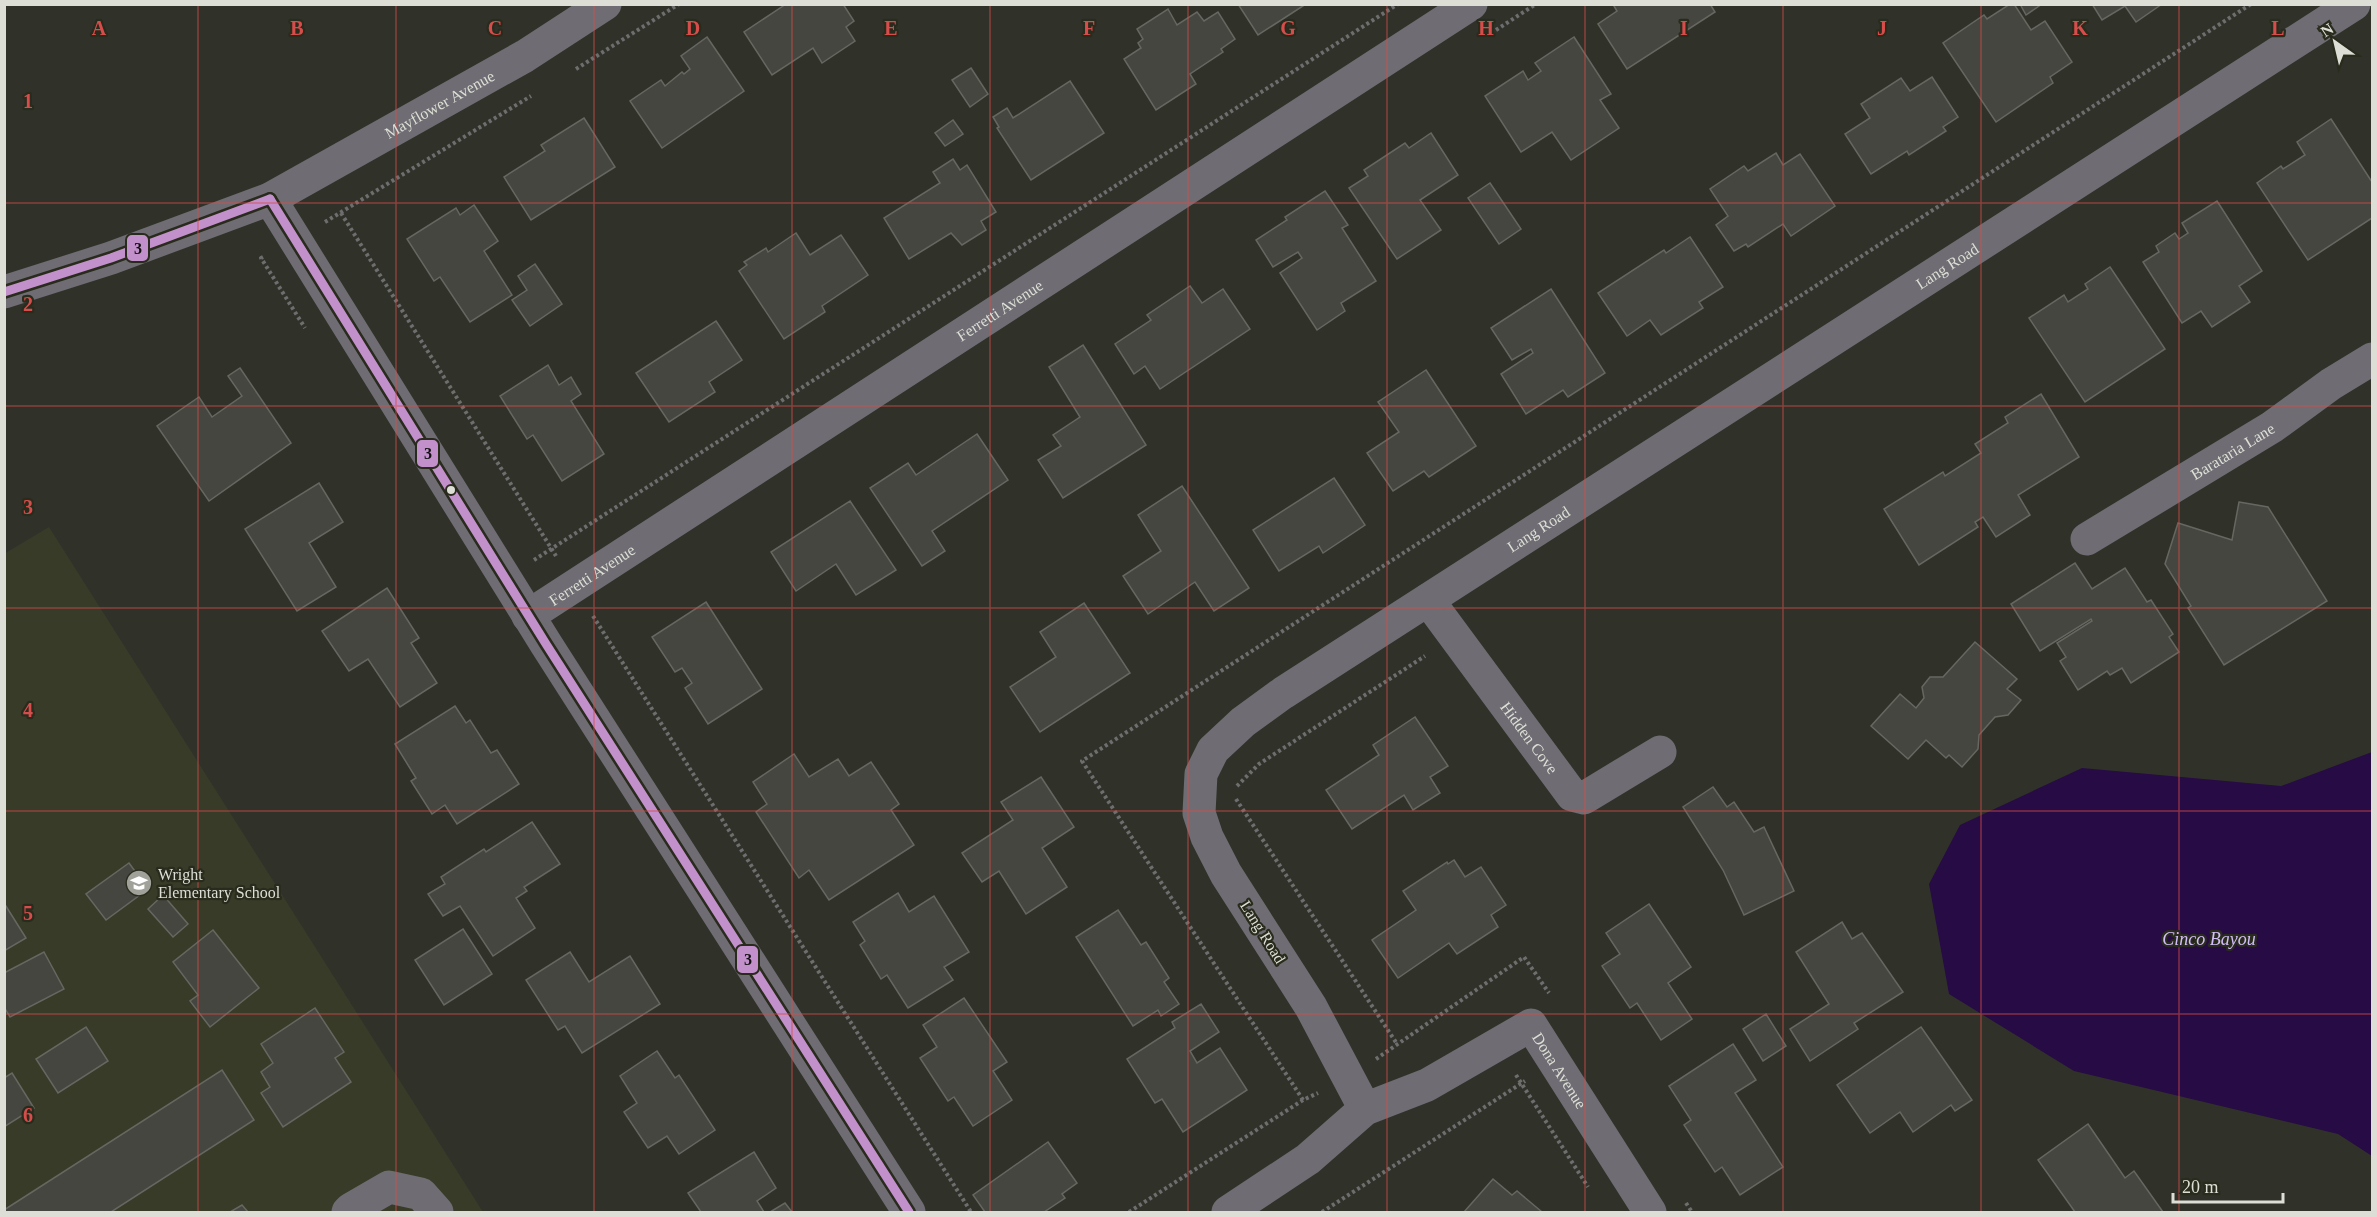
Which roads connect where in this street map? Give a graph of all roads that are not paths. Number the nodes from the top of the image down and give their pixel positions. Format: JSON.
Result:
{"nodes":[{"id":1,"x":605,"y":4,"type":"edge"},
{"id":2,"x":1471,"y":4,"type":"edge"},
{"id":3,"x":2354,"y":4,"type":"edge"},
{"id":4,"x":270,"y":199,"type":"junction"},
{"id":5,"x":4,"y":292,"type":"edge"},
{"id":6,"x":2373,"y":359,"type":"edge"},
{"id":7,"x":2087,"y":539,"type":"dead end"},
{"id":8,"x":1428,"y":600,"type":"junction"},
{"id":9,"x":528,"y":616,"type":"junction"},
{"id":10,"x":1660,"y":752,"type":"dead end"},
{"id":11,"x":1365,"y":1109,"type":"junction"},
{"id":12,"x":348,"y":1212,"type":"edge"},
{"id":13,"x":437,"y":1212,"type":"edge"},
{"id":14,"x":909,"y":1212,"type":"edge"},
{"id":15,"x":1228,"y":1212,"type":"edge"},
{"id":16,"x":1650,"y":1212,"type":"edge"}],
"edges":[{"from":1,"to":4,"type":"street","name":"Mayflower Avenue"},
{"from":2,"to":9,"type":"street","name":"Ferretti Avenue"},
{"from":3,"to":8,"type":"street","name":"Lang Road"},
{"from":4,"to":5,"type":"street","name":"Mayflower Avenue"},
{"from":4,"to":9,"type":"street"},
{"from":6,"to":7,"type":"street","name":"Barataria Lane"},
{"from":8,"to":10,"type":"street","name":"Hidden Cove"},
{"from":8,"to":11,"type":"street","name":"Lang Road"},
{"from":9,"to":14,"type":"street"},
{"from":11,"to":15,"type":"street"},
{"from":11,"to":16,"type":"street","name":"Dona Avenue"},
{"from":12,"to":13,"type":"street"}]}
